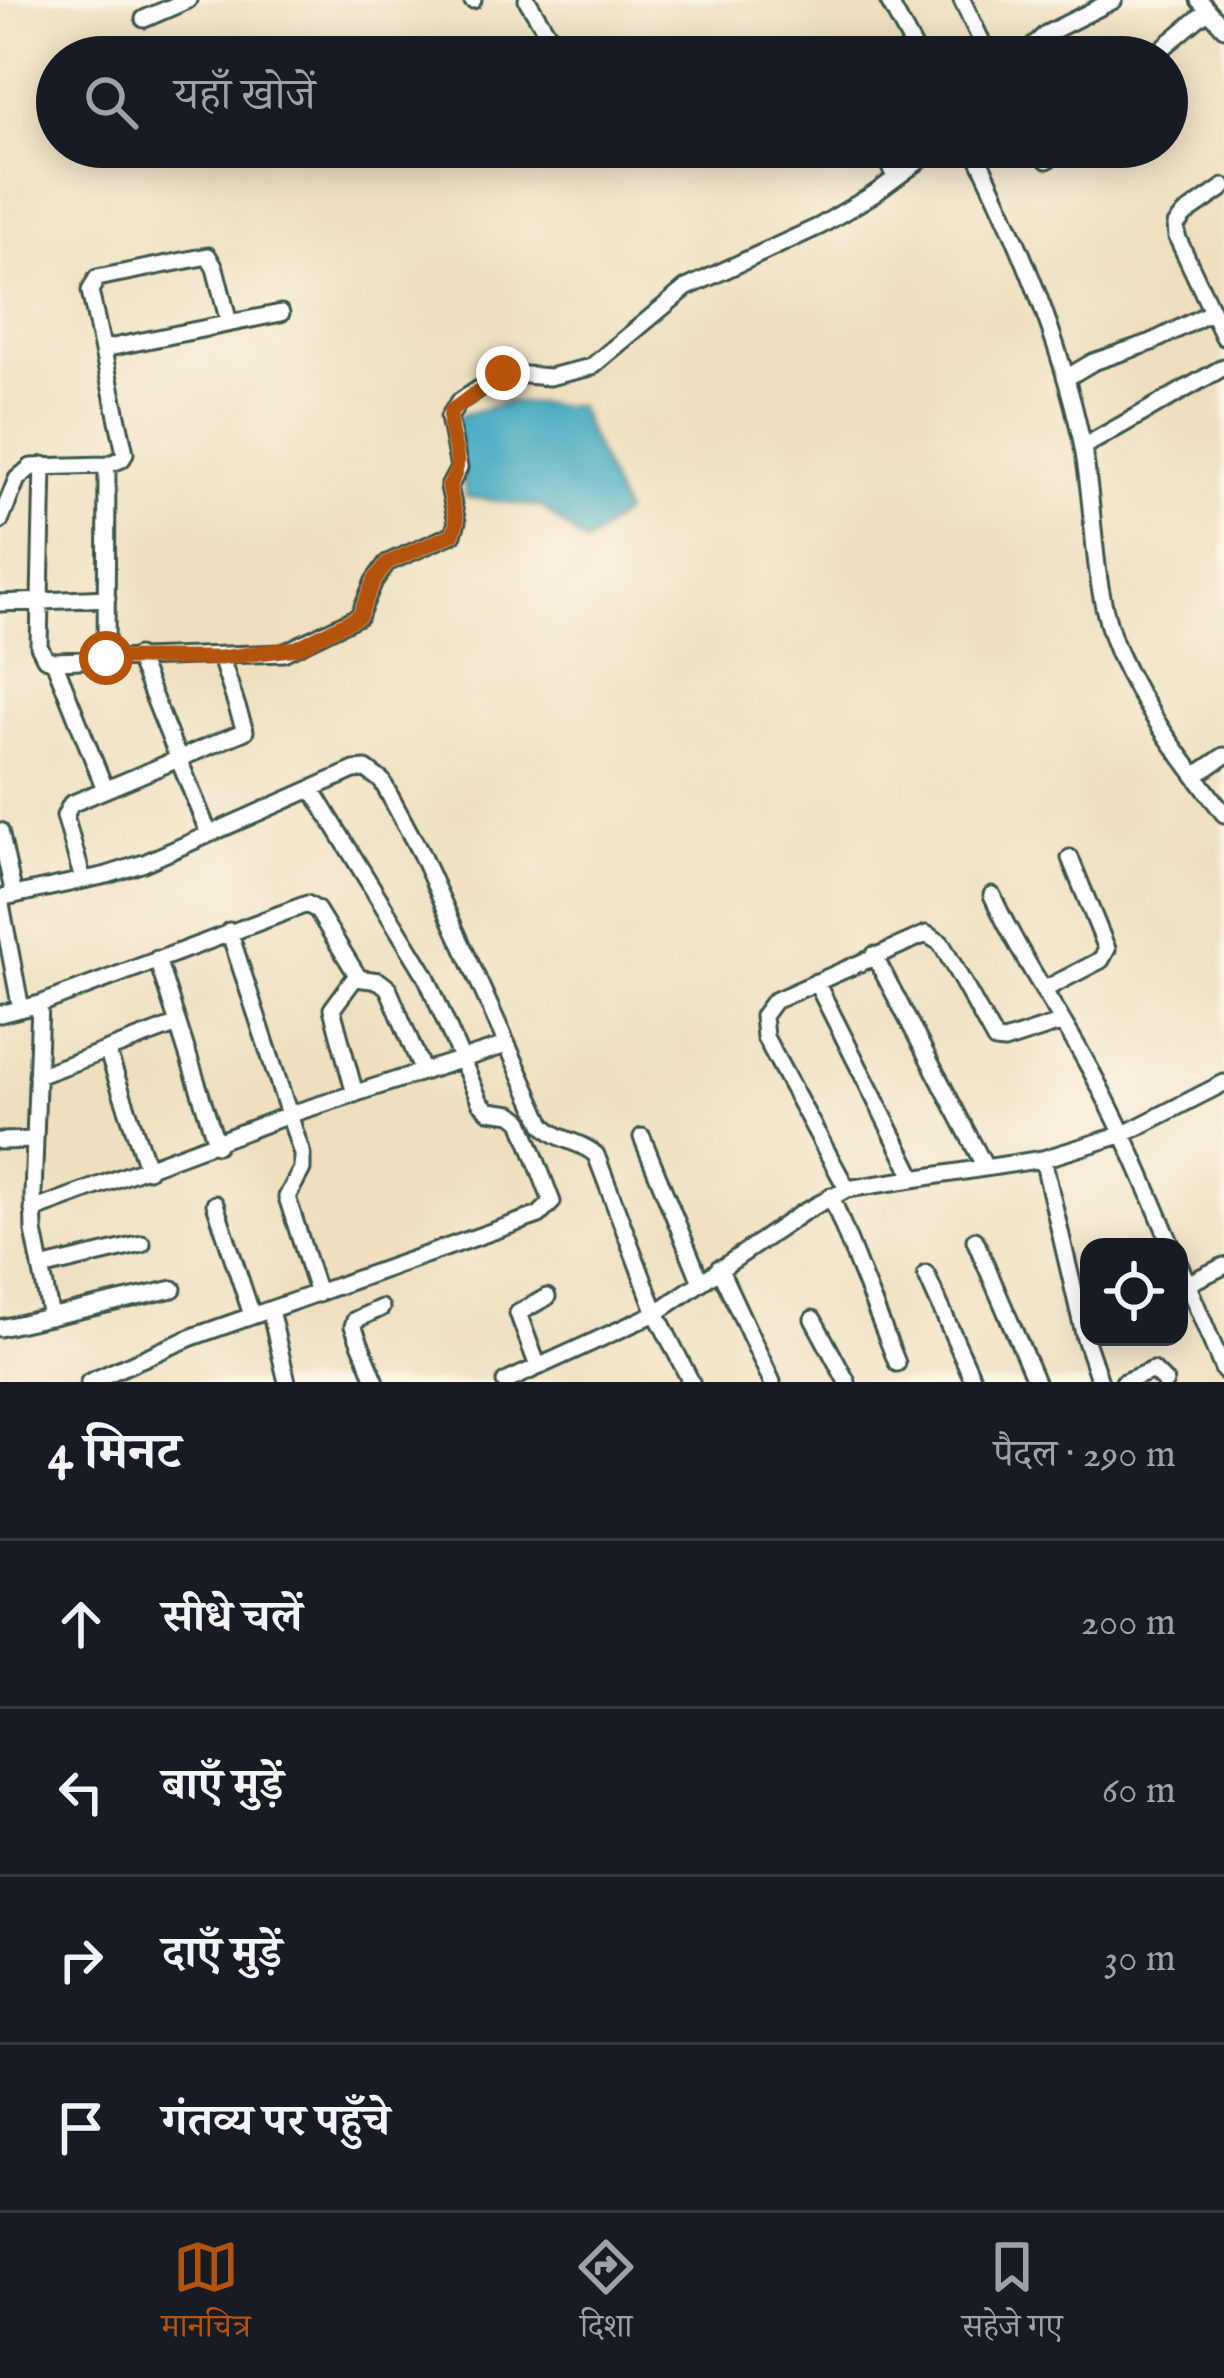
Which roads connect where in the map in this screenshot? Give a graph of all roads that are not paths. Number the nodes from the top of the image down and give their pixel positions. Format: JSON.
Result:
{"nodes":[{"id":1,"x":188,"y":0,"type":"edge"},
{"id":2,"x":527,"y":0,"type":"edge"},
{"id":3,"x":888,"y":0,"type":"edge"},
{"id":4,"x":962,"y":0,"type":"edge"},
{"id":5,"x":1114,"y":0,"type":"edge"},
{"id":6,"x":1203,"y":5,"type":"edge"},
{"id":7,"x":145,"y":19,"type":"dead end"},
{"id":8,"x":1224,"y":28,"type":"edge"},
{"id":9,"x":549,"y":36,"type":"edge"},
{"id":10,"x":908,"y":36,"type":"edge"},
{"id":11,"x":979,"y":36,"type":"edge"},
{"id":12,"x":1044,"y":36,"type":"edge"},
{"id":13,"x":1173,"y":36,"type":"edge"},
{"id":14,"x":891,"y":168,"type":"edge"},
{"id":15,"x":910,"y":168,"type":"edge"},
{"id":16,"x":982,"y":168,"type":"edge"},
{"id":17,"x":896,"y":178,"type":"junction"},
{"id":18,"x":1224,"y":187,"type":"edge"},
{"id":19,"x":1212,"y":312,"type":"junction"},
{"id":20,"x":281,"y":314,"type":"dead end"},
{"id":21,"x":229,"y":323,"type":"junction"},
{"id":22,"x":1224,"y":337,"type":"edge"},
{"id":23,"x":103,"y":349,"type":"junction"},
{"id":24,"x":1224,"y":367,"type":"edge"},
{"id":25,"x":1066,"y":378,"type":"junction"},
{"id":26,"x":1083,"y":447,"type":"junction"},
{"id":27,"x":107,"y":465,"type":"junction"},
{"id":28,"x":43,"y":466,"type":"junction"},
{"id":29,"x":1,"y":512,"type":"edge"},
{"id":30,"x":106,"y":598,"type":"junction"},
{"id":31,"x":41,"y":601,"type":"junction"},
{"id":32,"x":0,"y":603,"type":"edge"},
{"id":33,"x":137,"y":656,"type":"junction"},
{"id":34,"x":106,"y":658,"type":"junction"},
{"id":35,"x":221,"y":658,"type":"junction"},
{"id":36,"x":54,"y":662,"type":"junction"},
{"id":37,"x":1224,"y":756,"type":"edge"},
{"id":38,"x":177,"y":760,"type":"junction"},
{"id":39,"x":1195,"y":776,"type":"junction"},
{"id":40,"x":105,"y":789,"type":"junction"},
{"id":41,"x":311,"y":789,"type":"junction"},
{"id":42,"x":1224,"y":814,"type":"edge"},
{"id":43,"x":0,"y":831,"type":"edge"},
{"id":44,"x":209,"y":834,"type":"junction"},
{"id":45,"x":1070,"y":858,"type":"dead end"},
{"id":46,"x":83,"y":880,"type":"junction"},
{"id":47,"x":992,"y":895,"type":"dead end"},
{"id":48,"x":5,"y":898,"type":"edge"},
{"id":49,"x":229,"y":931,"type":"junction"},
{"id":50,"x":874,"y":955,"type":"junction"},
{"id":51,"x":157,"y":958,"type":"junction"},
{"id":52,"x":356,"y":978,"type":"junction"},
{"id":53,"x":816,"y":982,"type":"junction"},
{"id":54,"x":1043,"y":990,"type":"junction"},
{"id":55,"x":40,"y":1004,"type":"junction"},
{"id":56,"x":21,"y":1009,"type":"junction"},
{"id":57,"x":0,"y":1014,"type":"edge"},
{"id":58,"x":1063,"y":1022,"type":"junction"},
{"id":59,"x":178,"y":1024,"type":"junction"},
{"id":60,"x":506,"y":1046,"type":"junction"},
{"id":61,"x":107,"y":1050,"type":"junction"},
{"id":62,"x":463,"y":1059,"type":"junction"},
{"id":63,"x":424,"y":1072,"type":"junction"},
{"id":64,"x":37,"y":1076,"type":"junction"},
{"id":65,"x":1224,"y":1083,"type":"edge"},
{"id":66,"x":355,"y":1094,"type":"junction"},
{"id":67,"x":288,"y":1116,"type":"junction"},
{"id":68,"x":1124,"y":1134,"type":"junction"},
{"id":69,"x":642,"y":1137,"type":"dead end"},
{"id":70,"x":34,"y":1140,"type":"junction"},
{"id":71,"x":0,"y":1141,"type":"edge"},
{"id":72,"x":217,"y":1145,"type":"junction"},
{"id":73,"x":1043,"y":1159,"type":"junction"},
{"id":74,"x":986,"y":1167,"type":"junction"},
{"id":75,"x":148,"y":1170,"type":"junction"},
{"id":76,"x":914,"y":1177,"type":"junction"},
{"id":77,"x":848,"y":1189,"type":"junction"},
{"id":78,"x":831,"y":1196,"type":"junction"},
{"id":79,"x":215,"y":1204,"type":"dead end"},
{"id":80,"x":33,"y":1210,"type":"junction"},
{"id":81,"x":1168,"y":1238,"type":"edge"},
{"id":82,"x":975,"y":1240,"type":"dead end"},
{"id":83,"x":142,"y":1244,"type":"dead end"},
{"id":84,"x":1224,"y":1266,"type":"edge"},
{"id":85,"x":41,"y":1268,"type":"junction"},
{"id":86,"x":719,"y":1268,"type":"junction"},
{"id":87,"x":926,"y":1274,"type":"dead end"},
{"id":88,"x":700,"y":1280,"type":"junction"},
{"id":89,"x":1188,"y":1284,"type":"edge"},
{"id":90,"x":1188,"y":1286,"type":"edge"},
{"id":91,"x":173,"y":1289,"type":"dead end"},
{"id":92,"x":318,"y":1294,"type":"junction"},
{"id":93,"x":548,"y":1297,"type":"dead end"},
{"id":94,"x":381,"y":1308,"type":"dead end"},
{"id":95,"x":270,"y":1310,"type":"junction"},
{"id":96,"x":656,"y":1313,"type":"junction"},
{"id":97,"x":252,"y":1316,"type":"junction"},
{"id":98,"x":51,"y":1317,"type":"junction"},
{"id":99,"x":813,"y":1319,"type":"dead end"},
{"id":100,"x":0,"y":1328,"type":"edge"},
{"id":101,"x":897,"y":1363,"type":"dead end"},
{"id":102,"x":537,"y":1364,"type":"junction"},
{"id":103,"x":1224,"y":1371,"type":"edge"},
{"id":104,"x":89,"y":1382,"type":"edge"},
{"id":105,"x":287,"y":1382,"type":"edge"},
{"id":106,"x":376,"y":1382,"type":"edge"},
{"id":107,"x":505,"y":1382,"type":"edge"},
{"id":108,"x":691,"y":1382,"type":"edge"},
{"id":109,"x":772,"y":1382,"type":"edge"},
{"id":110,"x":847,"y":1382,"type":"edge"},
{"id":111,"x":974,"y":1382,"type":"edge"},
{"id":112,"x":1036,"y":1382,"type":"edge"},
{"id":113,"x":1100,"y":1382,"type":"edge"},
{"id":114,"x":1124,"y":1382,"type":"edge"},
{"id":115,"x":1165,"y":1382,"type":"edge"}],
"edges":[{"from":1,"to":7,"type":"street"},
{"from":2,"to":9,"type":"street"},
{"from":3,"to":10,"type":"street"},
{"from":4,"to":11,"type":"street"},
{"from":5,"to":12,"type":"street"},
{"from":6,"to":8,"type":"street"},
{"from":6,"to":13,"type":"street"},
{"from":14,"to":17,"type":"street"},
{"from":15,"to":17,"type":"street"},
{"from":16,"to":25,"type":"street"},
{"from":17,"to":35,"type":"street"},
{"from":18,"to":19,"type":"street"},
{"from":19,"to":22,"type":"street"},
{"from":19,"to":25,"type":"street"},
{"from":20,"to":21,"type":"street"},
{"from":21,"to":23,"type":"street"},
{"from":21,"to":23,"type":"street"},
{"from":23,"to":27,"type":"street"},
{"from":24,"to":26,"type":"street"},
{"from":25,"to":26,"type":"street"},
{"from":26,"to":39,"type":"street"},
{"from":27,"to":28,"type":"street"},
{"from":27,"to":30,"type":"street"},
{"from":28,"to":29,"type":"street"},
{"from":28,"to":31,"type":"street"},
{"from":30,"to":31,"type":"street"},
{"from":30,"to":34,"type":"street"},
{"from":31,"to":32,"type":"street"},
{"from":31,"to":36,"type":"street"},
{"from":33,"to":34,"type":"street"},
{"from":33,"to":35,"type":"street"},
{"from":33,"to":38,"type":"street"},
{"from":34,"to":36,"type":"street"},
{"from":35,"to":38,"type":"street"},
{"from":36,"to":40,"type":"street"},
{"from":37,"to":39,"type":"street"},
{"from":38,"to":40,"type":"street"},
{"from":38,"to":44,"type":"street"},
{"from":39,"to":42,"type":"street"},
{"from":40,"to":46,"type":"street"},
{"from":41,"to":44,"type":"street"},
{"from":41,"to":60,"type":"street"},
{"from":41,"to":62,"type":"street"},
{"from":43,"to":48,"type":"street"},
{"from":44,"to":46,"type":"street"},
{"from":45,"to":54,"type":"street"},
{"from":46,"to":48,"type":"street"},
{"from":47,"to":54,"type":"street"},
{"from":48,"to":56,"type":"street"},
{"from":49,"to":51,"type":"street"},
{"from":49,"to":52,"type":"street"},
{"from":49,"to":67,"type":"street"},
{"from":50,"to":53,"type":"street"},
{"from":50,"to":58,"type":"street"},
{"from":50,"to":74,"type":"street"},
{"from":51,"to":55,"type":"street"},
{"from":51,"to":59,"type":"street"},
{"from":52,"to":63,"type":"street"},
{"from":52,"to":66,"type":"street"},
{"from":53,"to":76,"type":"street"},
{"from":53,"to":77,"type":"street"},
{"from":54,"to":58,"type":"street"},
{"from":55,"to":56,"type":"street"},
{"from":55,"to":64,"type":"street"},
{"from":56,"to":57,"type":"street"},
{"from":58,"to":68,"type":"street"},
{"from":59,"to":61,"type":"street"},
{"from":59,"to":72,"type":"street"},
{"from":60,"to":62,"type":"street"},
{"from":60,"to":96,"type":"street"},
{"from":61,"to":64,"type":"street"},
{"from":61,"to":75,"type":"street"},
{"from":62,"to":63,"type":"street"},
{"from":62,"to":92,"type":"street"},
{"from":63,"to":66,"type":"street"},
{"from":64,"to":70,"type":"street"},
{"from":65,"to":68,"type":"street"},
{"from":66,"to":67,"type":"street"},
{"from":67,"to":72,"type":"street"},
{"from":67,"to":92,"type":"street"},
{"from":68,"to":73,"type":"street"},
{"from":68,"to":81,"type":"street"},
{"from":69,"to":88,"type":"street"},
{"from":70,"to":71,"type":"street"},
{"from":70,"to":80,"type":"street"},
{"from":72,"to":75,"type":"street"},
{"from":73,"to":74,"type":"street"},
{"from":73,"to":113,"type":"street"},
{"from":74,"to":76,"type":"street"},
{"from":75,"to":80,"type":"street"},
{"from":76,"to":77,"type":"street"},
{"from":77,"to":78,"type":"street"},
{"from":78,"to":86,"type":"street"},
{"from":78,"to":101,"type":"street"},
{"from":79,"to":97,"type":"street"},
{"from":80,"to":85,"type":"street"},
{"from":82,"to":112,"type":"street"},
{"from":83,"to":85,"type":"street"},
{"from":84,"to":89,"type":"street"},
{"from":85,"to":98,"type":"street"},
{"from":86,"to":88,"type":"street"},
{"from":86,"to":109,"type":"street"},
{"from":87,"to":111,"type":"street"},
{"from":88,"to":96,"type":"street"},
{"from":90,"to":103,"type":"street"},
{"from":91,"to":98,"type":"street"},
{"from":92,"to":95,"type":"street"},
{"from":93,"to":102,"type":"street"},
{"from":94,"to":106,"type":"street"},
{"from":95,"to":97,"type":"street"},
{"from":95,"to":105,"type":"street"},
{"from":96,"to":102,"type":"street"},
{"from":96,"to":108,"type":"street"},
{"from":97,"to":104,"type":"street"},
{"from":98,"to":100,"type":"street"},
{"from":99,"to":110,"type":"street"},
{"from":102,"to":107,"type":"street"},
{"from":114,"to":115,"type":"street"}]}
